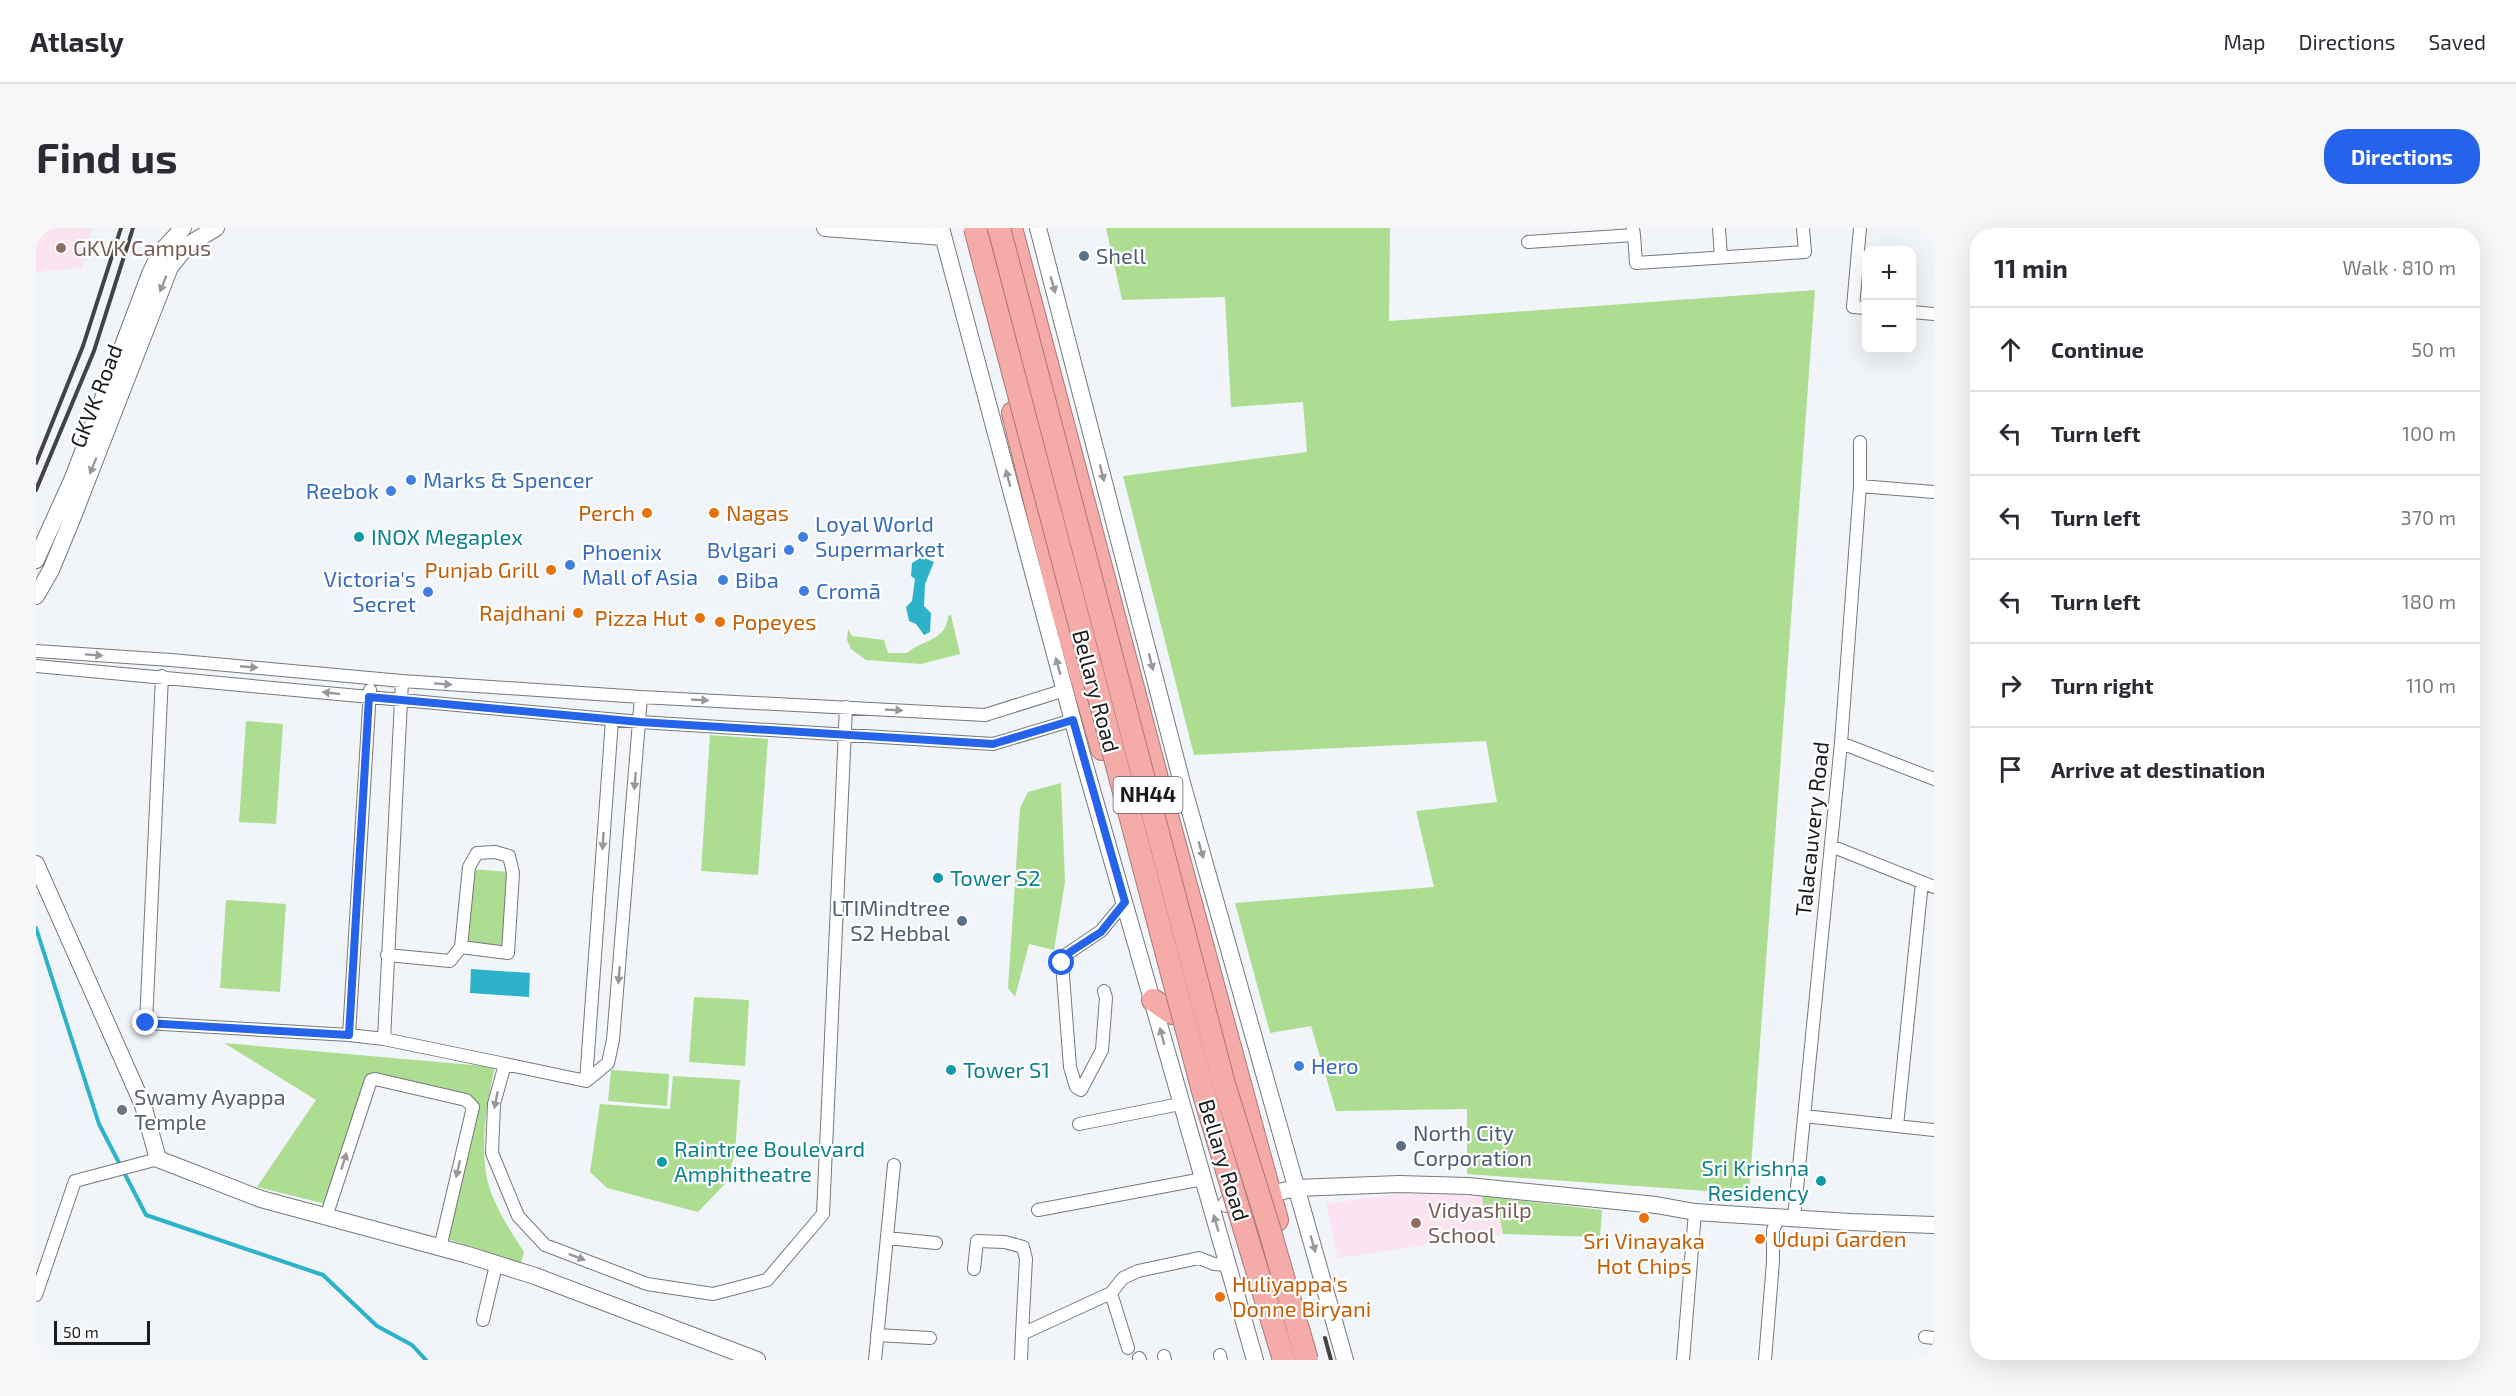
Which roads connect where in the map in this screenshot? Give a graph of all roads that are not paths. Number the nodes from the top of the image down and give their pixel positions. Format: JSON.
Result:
{"nodes":[{"id":1,"x":216,"y":228,"type":"edge"},
{"id":2,"x":825,"y":228,"type":"edge"},
{"id":3,"x":965,"y":228,"type":"edge"},
{"id":4,"x":975,"y":228,"type":"edge"},
{"id":5,"x":999,"y":228,"type":"edge"},
{"id":6,"x":1011,"y":228,"type":"edge"},
{"id":7,"x":1038,"y":228,"type":"edge"},
{"id":8,"x":1719,"y":228,"type":"edge"},
{"id":9,"x":1803,"y":228,"type":"edge"},
{"id":10,"x":1860,"y":228,"type":"edge"},
{"id":11,"x":1634,"y":231,"type":"edge"},
{"id":12,"x":942,"y":233,"type":"edge"},
{"id":13,"x":179,"y":240,"type":"edge"},
{"id":14,"x":1528,"y":242,"type":"dead end"},
{"id":15,"x":1721,"y":257,"type":"junction"},
{"id":16,"x":1862,"y":308,"type":"edge"},
{"id":17,"x":1916,"y":312,"type":"edge"},
{"id":18,"x":1934,"y":314,"type":"edge"},
{"id":19,"x":1860,"y":442,"type":"dead end"},
{"id":20,"x":1860,"y":486,"type":"junction"},
{"id":21,"x":1934,"y":492,"type":"edge"},
{"id":22,"x":36,"y":560,"type":"edge"},
{"id":23,"x":36,"y":596,"type":"edge"},
{"id":24,"x":36,"y":651,"type":"edge"},
{"id":25,"x":36,"y":666,"type":"edge"},
{"id":26,"x":162,"y":676,"type":"junction"},
{"id":27,"x":371,"y":678,"type":"junction"},
{"id":28,"x":402,"y":681,"type":"junction"},
{"id":29,"x":1065,"y":690,"type":"junction"},
{"id":30,"x":369,"y":697,"type":"junction"},
{"id":31,"x":641,"y":697,"type":"junction"},
{"id":32,"x":401,"y":700,"type":"junction"},
{"id":33,"x":846,"y":707,"type":"junction"},
{"id":34,"x":612,"y":720,"type":"junction"},
{"id":35,"x":1073,"y":720,"type":"junction"},
{"id":36,"x":640,"y":722,"type":"junction"},
{"id":37,"x":845,"y":735,"type":"junction"},
{"id":38,"x":1841,"y":742,"type":"junction"},
{"id":39,"x":1934,"y":779,"type":"edge"},
{"id":40,"x":1831,"y":846,"type":"junction"},
{"id":41,"x":36,"y":864,"type":"edge"},
{"id":42,"x":1928,"y":885,"type":"edge"},
{"id":43,"x":1125,"y":902,"type":"junction"},
{"id":44,"x":461,"y":946,"type":"junction"},
{"id":45,"x":387,"y":956,"type":"junction"},
{"id":46,"x":1104,"y":991,"type":"dead end"},
{"id":47,"x":1153,"y":1000,"type":"junction"},
{"id":48,"x":1172,"y":1013,"type":"junction"},
{"id":49,"x":349,"y":1035,"type":"junction"},
{"id":50,"x":384,"y":1039,"type":"junction"},
{"id":51,"x":505,"y":1064,"type":"junction"},
{"id":52,"x":586,"y":1081,"type":"junction"},
{"id":53,"x":1180,"y":1104,"type":"junction"},
{"id":54,"x":1804,"y":1116,"type":"junction"},
{"id":55,"x":1079,"y":1124,"type":"dead end"},
{"id":56,"x":1897,"y":1126,"type":"junction"},
{"id":57,"x":1934,"y":1130,"type":"edge"},
{"id":58,"x":158,"y":1159,"type":"junction"},
{"id":59,"x":894,"y":1165,"type":"dead end"},
{"id":60,"x":1203,"y":1179,"type":"junction"},
{"id":61,"x":1296,"y":1188,"type":"junction"},
{"id":62,"x":1270,"y":1194,"type":"junction"},
{"id":63,"x":1226,"y":1204,"type":"junction"},
{"id":64,"x":1038,"y":1210,"type":"dead end"},
{"id":65,"x":1695,"y":1212,"type":"junction"},
{"id":66,"x":326,"y":1217,"type":"junction"},
{"id":67,"x":1787,"y":1218,"type":"junction"},
{"id":68,"x":1934,"y":1225,"type":"edge"},
{"id":69,"x":887,"y":1238,"type":"junction"},
{"id":70,"x":936,"y":1243,"type":"dead end"},
{"id":71,"x":440,"y":1248,"type":"junction"},
{"id":72,"x":496,"y":1265,"type":"junction"},
{"id":73,"x":1228,"y":1265,"type":"junction"},
{"id":74,"x":974,"y":1269,"type":"dead end"},
{"id":75,"x":1111,"y":1293,"type":"junction"},
{"id":76,"x":36,"y":1295,"type":"edge"},
{"id":77,"x":483,"y":1320,"type":"dead end"},
{"id":78,"x":1022,"y":1334,"type":"junction"},
{"id":79,"x":877,"y":1335,"type":"junction"},
{"id":80,"x":930,"y":1338,"type":"dead end"},
{"id":81,"x":1128,"y":1348,"type":"dead end"},
{"id":82,"x":737,"y":1357,"type":"edge"},
{"id":83,"x":757,"y":1360,"type":"edge"},
{"id":84,"x":874,"y":1360,"type":"edge"},
{"id":85,"x":1021,"y":1360,"type":"edge"},
{"id":86,"x":1255,"y":1360,"type":"edge"},
{"id":87,"x":1274,"y":1360,"type":"edge"},
{"id":88,"x":1284,"y":1360,"type":"edge"},
{"id":89,"x":1307,"y":1360,"type":"edge"},
{"id":90,"x":1318,"y":1360,"type":"edge"},
{"id":91,"x":1345,"y":1360,"type":"edge"},
{"id":92,"x":1683,"y":1360,"type":"edge"},
{"id":93,"x":1765,"y":1360,"type":"edge"}],
"edges":[{"from":1,"to":13,"type":"street","name":"GKVK Road"},
{"from":2,"to":12,"type":"street"},
{"from":3,"to":48,"type":"highway","name":"Bellary Road"},
{"from":4,"to":88,"type":"highway","name":"Bellary Road","number":"NH44","bridge":true},
{"from":5,"to":89,"type":"highway","name":"Bellary Road","number":"NH44","bridge":true},
{"from":6,"to":62,"type":"highway","name":"Bellary Road"},
{"from":7,"to":61,"type":"street","one_way":true},
{"from":8,"to":15,"type":"street"},
{"from":9,"to":15,"type":"street"},
{"from":10,"to":16,"type":"street"},
{"from":11,"to":14,"type":"street"},
{"from":11,"to":15,"type":"street"},
{"from":29,"to":12,"type":"street","one_way":true},
{"from":13,"to":22,"type":"street","name":"GKVK Road"},
{"from":13,"to":23,"type":"street","name":"GKVK Road","one_way":true},
{"from":17,"to":18,"type":"street"},
{"from":19,"to":20,"type":"street","name":"Talacauvery Road"},
{"from":20,"to":21,"type":"street"},
{"from":20,"to":38,"type":"street","name":"Talacauvery Road"},
{"from":24,"to":27,"type":"street","one_way":true},
{"from":25,"to":26,"type":"street"},
{"from":30,"to":26,"type":"street","one_way":true},
{"from":26,"to":49,"type":"street"},
{"from":27,"to":28,"type":"street"},
{"from":27,"to":30,"type":"street"},
{"from":28,"to":31,"type":"street","one_way":true},
{"from":28,"to":32,"type":"street"},
{"from":33,"to":29,"type":"street","one_way":true},
{"from":29,"to":35,"type":"street"},
{"from":30,"to":32,"type":"street"},
{"from":30,"to":49,"type":"street"},
{"from":31,"to":33,"type":"street","one_way":true},
{"from":31,"to":36,"type":"street"},
{"from":32,"to":34,"type":"street"},
{"from":32,"to":45,"type":"street"},
{"from":33,"to":37,"type":"street"},
{"from":34,"to":36,"type":"street"},
{"from":34,"to":52,"type":"street","one_way":true},
{"from":35,"to":37,"type":"street"},
{"from":35,"to":43,"type":"street"},
{"from":36,"to":37,"type":"street"},
{"from":36,"to":52,"type":"street","one_way":true},
{"from":51,"to":37,"type":"street","one_way":true},
{"from":38,"to":39,"type":"street"},
{"from":38,"to":40,"type":"street","name":"Talacauvery Road"},
{"from":40,"to":42,"type":"street"},
{"from":40,"to":54,"type":"street","name":"Talacauvery Road"},
{"from":41,"to":58,"type":"street"},
{"from":42,"to":56,"type":"street"},
{"from":43,"to":46,"type":"street"},
{"from":43,"to":47,"type":"street"},
{"from":44,"to":44,"type":"street"},
{"from":44,"to":45,"type":"street"},
{"from":45,"to":50,"type":"street"},
{"from":47,"to":48,"type":"highway"},
{"from":53,"to":47,"type":"street","one_way":true},
{"from":48,"to":63,"type":"highway","name":"Bellary Road"},
{"from":49,"to":50,"type":"street"},
{"from":50,"to":51,"type":"street"},
{"from":51,"to":52,"type":"street"},
{"from":53,"to":55,"type":"street"},
{"from":53,"to":60,"type":"street"},
{"from":54,"to":56,"type":"street"},
{"from":54,"to":67,"type":"street","name":"Talacauvery Road"},
{"from":56,"to":57,"type":"street"},
{"from":58,"to":66,"type":"street"},
{"from":58,"to":76,"type":"street"},
{"from":59,"to":69,"type":"street"},
{"from":60,"to":64,"type":"street"},
{"from":73,"to":60,"type":"street","one_way":true},
{"from":61,"to":62,"type":"street"},
{"from":61,"to":65,"type":"street"},
{"from":61,"to":91,"type":"street","one_way":true},
{"from":62,"to":63,"type":"street"},
{"from":62,"to":90,"type":"highway","name":"Bellary Road"},
{"from":63,"to":87,"type":"highway","name":"Bellary Road"},
{"from":65,"to":67,"type":"street"},
{"from":65,"to":92,"type":"street"},
{"from":66,"to":71,"type":"street"},
{"from":66,"to":71,"type":"street","one_way":true},
{"from":67,"to":68,"type":"street"},
{"from":67,"to":93,"type":"street","name":"Talacauvery Road"},
{"from":69,"to":70,"type":"street"},
{"from":69,"to":79,"type":"street"},
{"from":71,"to":72,"type":"street"},
{"from":72,"to":77,"type":"street"},
{"from":72,"to":82,"type":"street"},
{"from":73,"to":75,"type":"street"},
{"from":73,"to":86,"type":"street"},
{"from":74,"to":78,"type":"street"},
{"from":75,"to":78,"type":"street"},
{"from":75,"to":81,"type":"street"},
{"from":78,"to":85,"type":"street"},
{"from":79,"to":80,"type":"street"},
{"from":79,"to":84,"type":"street"},
{"from":82,"to":83,"type":"street"}]}
